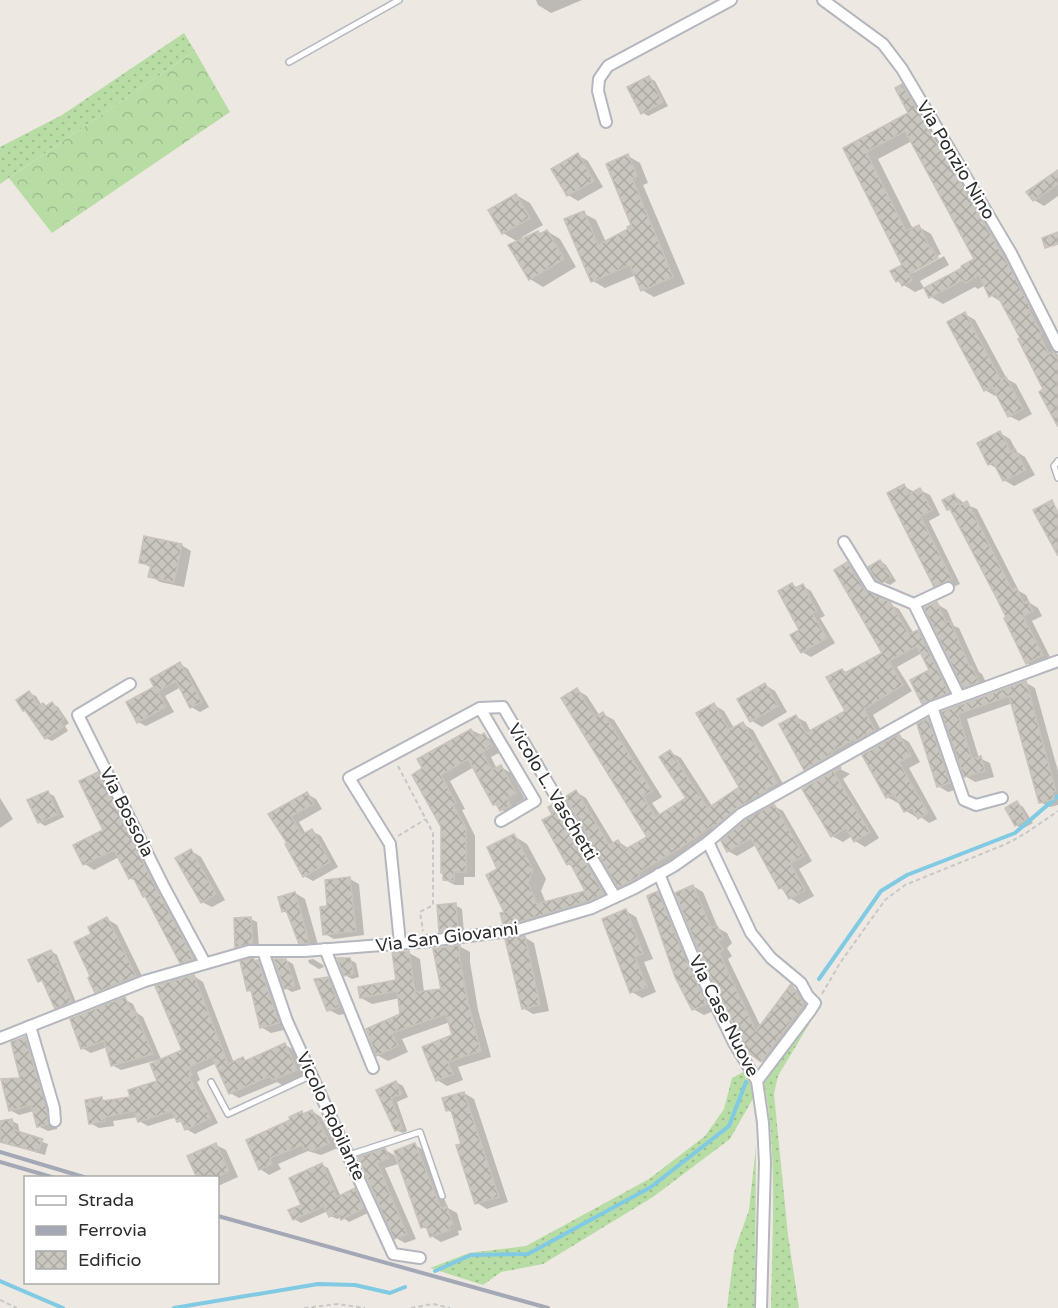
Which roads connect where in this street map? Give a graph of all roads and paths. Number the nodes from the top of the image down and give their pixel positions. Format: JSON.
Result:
{"nodes":[{"id":1,"x":399,"y":0,"type":"edge"},
{"id":2,"x":731,"y":0,"type":"edge"},
{"id":3,"x":823,"y":0,"type":"edge"},
{"id":4,"x":289,"y":62,"type":"dead end"},
{"id":5,"x":606,"y":122,"type":"dead end"},
{"id":6,"x":1058,"y":346,"type":"edge"},
{"id":7,"x":1058,"y":461,"type":"edge"},
{"id":8,"x":1058,"y":478,"type":"edge"},
{"id":9,"x":844,"y":542,"type":"dead end"},
{"id":10,"x":948,"y":588,"type":"dead end"},
{"id":11,"x":914,"y":604,"type":"junction"},
{"id":12,"x":1058,"y":661,"type":"edge"},
{"id":13,"x":130,"y":684,"type":"dead end"},
{"id":14,"x":959,"y":696,"type":"junction"},
{"id":15,"x":932,"y":707,"type":"junction"},
{"id":16,"x":480,"y":708,"type":"junction"},
{"id":17,"x":392,"y":755,"type":"junction"},
{"id":18,"x":1002,"y":798,"type":"dead end"},
{"id":19,"x":1058,"y":811,"type":"edge"},
{"id":20,"x":426,"y":819,"type":"junction"},
{"id":21,"x":501,"y":821,"type":"dead end"},
{"id":22,"x":389,"y":842,"type":"junction"},
{"id":23,"x":708,"y":842,"type":"junction"},
{"id":24,"x":659,"y":874,"type":"junction"},
{"id":25,"x":615,"y":897,"type":"junction"},
{"id":26,"x":424,"y":941,"type":"junction"},
{"id":27,"x":400,"y":943,"type":"junction"},
{"id":28,"x":325,"y":950,"type":"junction"},
{"id":29,"x":263,"y":951,"type":"junction"},
{"id":30,"x":205,"y":963,"type":"junction"},
{"id":31,"x":815,"y":1003,"type":"junction"},
{"id":32,"x":30,"y":1026,"type":"junction"},
{"id":33,"x":0,"y":1038,"type":"edge"},
{"id":34,"x":374,"y":1068,"type":"dead end"},
{"id":35,"x":312,"y":1075,"type":"junction"},
{"id":36,"x":758,"y":1081,"type":"junction"},
{"id":37,"x":211,"y":1082,"type":"dead end"},
{"id":38,"x":55,"y":1120,"type":"dead end"},
{"id":39,"x":349,"y":1155,"type":"junction"},
{"id":40,"x":442,"y":1196,"type":"dead end"},
{"id":41,"x":420,"y":1258,"type":"dead end"},
{"id":42,"x":0,"y":1300,"type":"edge"},
{"id":43,"x":17,"y":1308,"type":"edge"},
{"id":44,"x":304,"y":1308,"type":"edge"},
{"id":45,"x":365,"y":1308,"type":"edge"},
{"id":46,"x":411,"y":1308,"type":"edge"},
{"id":47,"x":450,"y":1308,"type":"edge"},
{"id":48,"x":760,"y":1308,"type":"edge"}],
"edges":[{"from":1,"to":4,"type":"lane"},
{"from":2,"to":5,"type":"street"},
{"from":3,"to":6,"type":"street","name":"Via Ponzio Nino"},
{"from":7,"to":8,"type":"lane"},
{"from":9,"to":11,"type":"street"},
{"from":10,"to":11,"type":"street"},
{"from":11,"to":14,"type":"street"},
{"from":12,"to":14,"type":"street","name":"Via San Giovanni"},
{"from":13,"to":30,"type":"street","name":"Via Bossola"},
{"from":14,"to":15,"type":"street","name":"Via San Giovanni"},
{"from":15,"to":18,"type":"street"},
{"from":15,"to":23,"type":"street","name":"Via San Giovanni"},
{"from":16,"to":17,"type":"street"},
{"from":16,"to":21,"type":"street"},
{"from":16,"to":25,"type":"street","name":"Vicolo L. Vaschetti"},
{"from":17,"to":20,"type":"path"},
{"from":17,"to":22,"type":"street"},
{"from":19,"to":31,"type":"path"},
{"from":20,"to":22,"type":"path"},
{"from":20,"to":26,"type":"path"},
{"from":22,"to":27,"type":"street"},
{"from":23,"to":24,"type":"street","name":"Via San Giovanni"},
{"from":23,"to":31,"type":"street"},
{"from":24,"to":25,"type":"street","name":"Via San Giovanni"},
{"from":24,"to":36,"type":"street","name":"Via Case Nuove"},
{"from":25,"to":26,"type":"street","name":"Via San Giovanni"},
{"from":26,"to":27,"type":"street","name":"Via San Giovanni"},
{"from":27,"to":28,"type":"street","name":"Via San Giovanni"},
{"from":28,"to":29,"type":"street","name":"Via San Giovanni"},
{"from":28,"to":34,"type":"street"},
{"from":29,"to":30,"type":"street","name":"Via San Giovanni"},
{"from":29,"to":35,"type":"street","name":"Vicolo Robilante"},
{"from":30,"to":32,"type":"street","name":"Via San Giovanni"},
{"from":31,"to":36,"type":"street"},
{"from":32,"to":33,"type":"street","name":"Via San Giovanni"},
{"from":32,"to":38,"type":"street"},
{"from":35,"to":37,"type":"lane"},
{"from":35,"to":39,"type":"street","name":"Vicolo Robilante"},
{"from":36,"to":48,"type":"street","name":"Via Case Nuove"},
{"from":39,"to":40,"type":"lane"},
{"from":39,"to":41,"type":"street","name":"Vicolo Robilante"},
{"from":42,"to":43,"type":"path"},
{"from":44,"to":45,"type":"path"},
{"from":46,"to":47,"type":"path"}]}
